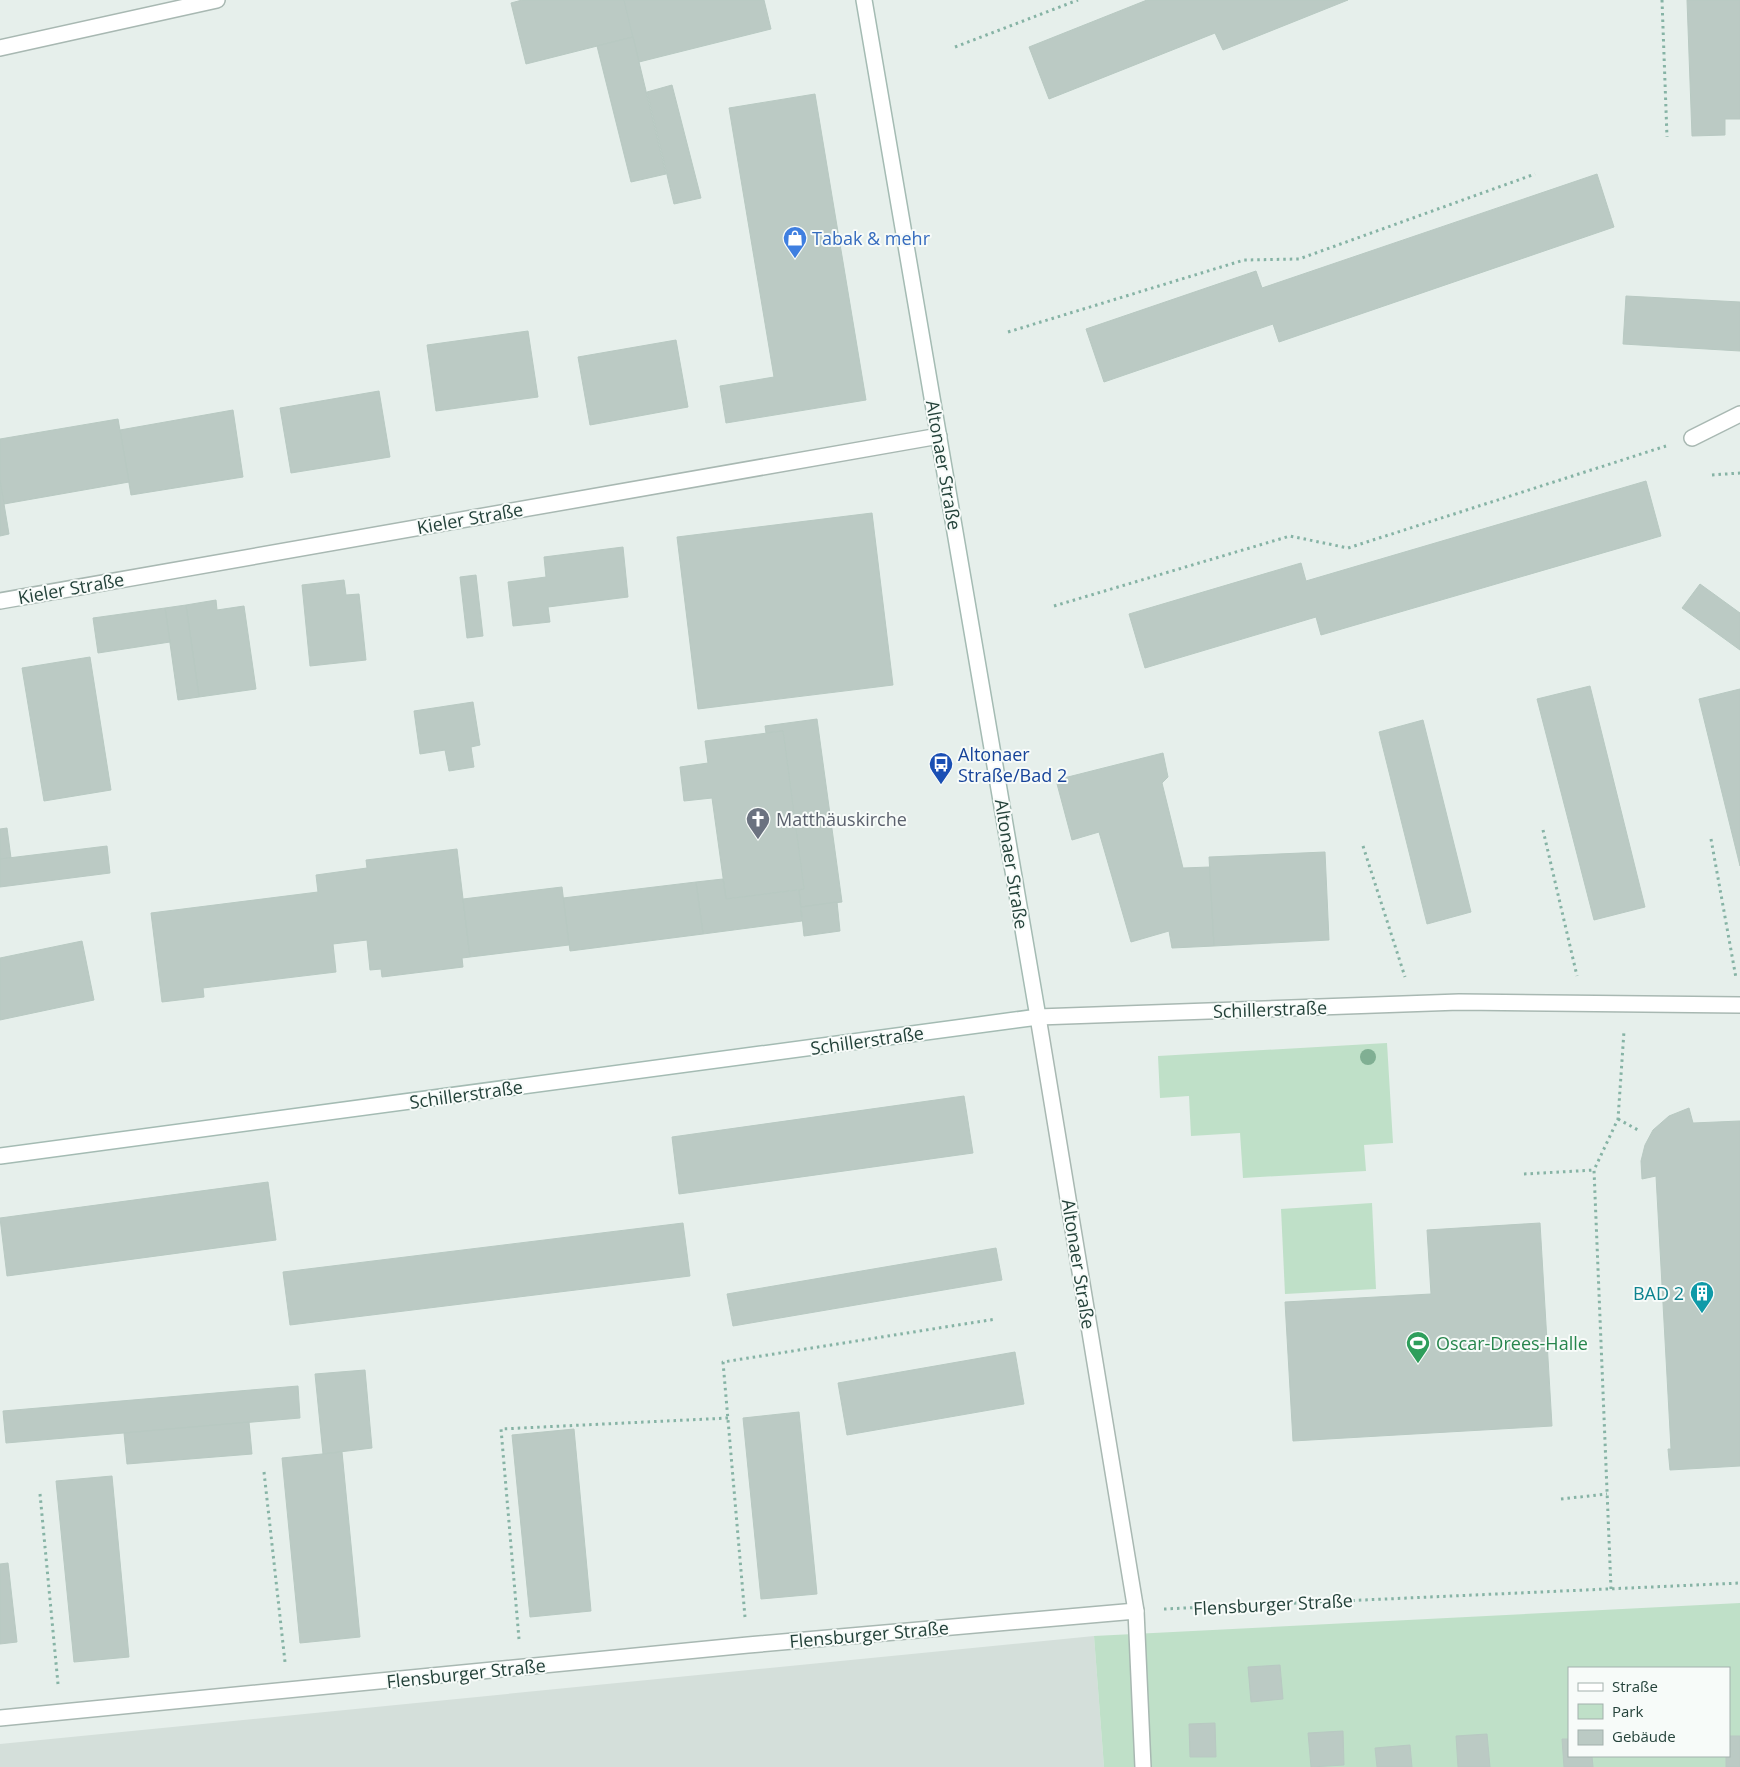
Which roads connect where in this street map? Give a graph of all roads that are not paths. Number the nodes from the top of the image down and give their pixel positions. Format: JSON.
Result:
{"nodes":[{"id":1,"x":217,"y":0,"type":"edge"},
{"id":2,"x":864,"y":0,"type":"edge"},
{"id":3,"x":0,"y":48,"type":"edge"},
{"id":4,"x":1740,"y":414,"type":"edge"},
{"id":5,"x":939,"y":436,"type":"junction"},
{"id":6,"x":1692,"y":438,"type":"dead end"},
{"id":7,"x":0,"y":601,"type":"edge"},
{"id":8,"x":1740,"y":1005,"type":"edge"},
{"id":9,"x":1038,"y":1017,"type":"junction"},
{"id":10,"x":0,"y":1156,"type":"edge"},
{"id":11,"x":1136,"y":1611,"type":"junction"},
{"id":12,"x":0,"y":1718,"type":"edge"},
{"id":13,"x":1143,"y":1767,"type":"edge"}],
"edges":[{"from":1,"to":3,"type":"street"},
{"from":2,"to":5,"type":"street","name":"Altonaer Straße"},
{"from":4,"to":6,"type":"street"},
{"from":5,"to":7,"type":"street","name":"Kieler Straße"},
{"from":5,"to":9,"type":"street","name":"Altonaer Straße"},
{"from":8,"to":9,"type":"street","name":"Schillerstraße"},
{"from":9,"to":10,"type":"street","name":"Schillerstraße"},
{"from":9,"to":11,"type":"street","name":"Altonaer Straße"},
{"from":11,"to":12,"type":"street","name":"Flensburger Straße"},
{"from":11,"to":13,"type":"street","name":"Altonaer Straße"}]}
